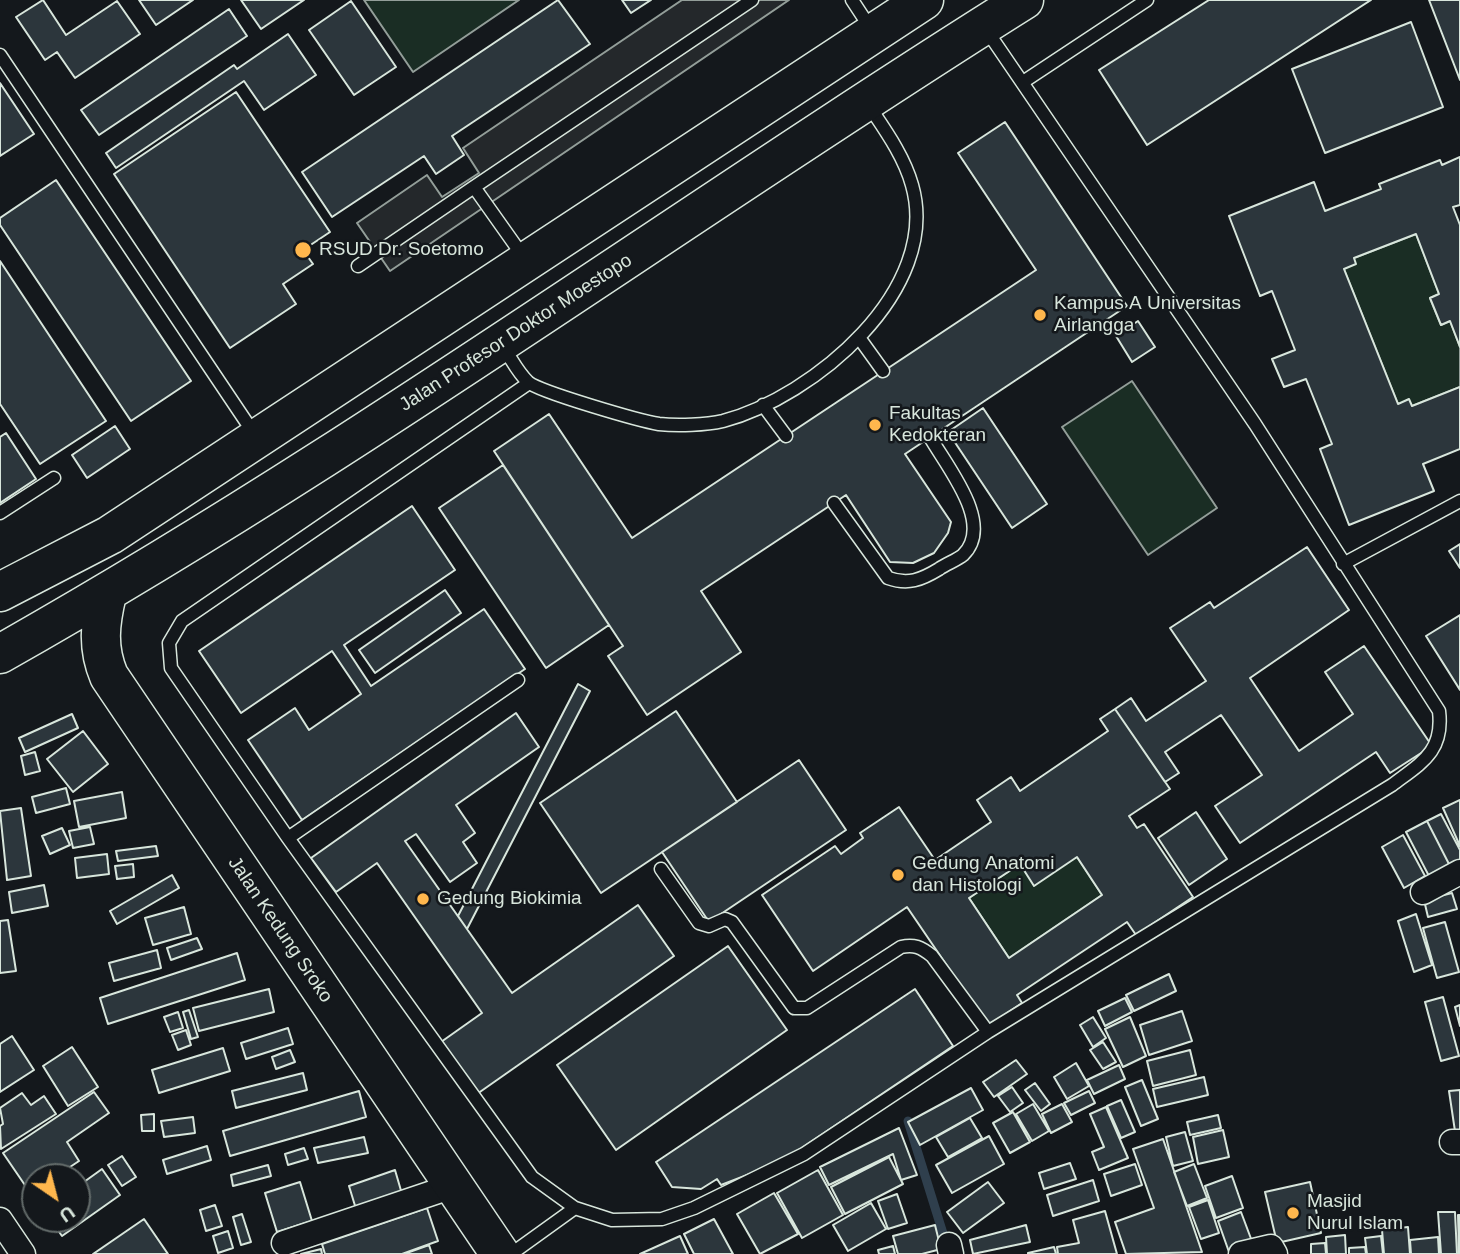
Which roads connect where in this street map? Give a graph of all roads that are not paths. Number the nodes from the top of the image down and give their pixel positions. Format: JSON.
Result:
{"nodes":[{"id":1,"x":752,"y":0,"type":"edge"},
{"id":2,"x":852,"y":0,"type":"edge"},
{"id":3,"x":924,"y":0,"type":"edge"},
{"id":4,"x":1024,"y":0,"type":"edge"},
{"id":5,"x":1147,"y":0,"type":"edge"},
{"id":6,"x":983,"y":25,"type":"junction"},
{"id":7,"x":874,"y":33,"type":"junction"},
{"id":8,"x":0,"y":55,"type":"edge"},
{"id":9,"x":1023,"y":82,"type":"junction"},
{"id":10,"x":867,"y":103,"type":"junction"},
{"id":11,"x":474,"y":187,"type":"junction"},
{"id":12,"x":526,"y":261,"type":"junction"},
{"id":13,"x":358,"y":266,"type":"dead end"},
{"id":14,"x":860,"y":339,"type":"junction"},
{"id":15,"x":502,"y":345,"type":"junction"},
{"id":16,"x":883,"y":371,"type":"dead end"},
{"id":17,"x":529,"y":383,"type":"junction"},
{"id":18,"x":763,"y":405,"type":"junction"},
{"id":19,"x":786,"y":436,"type":"dead end"},
{"id":20,"x":930,"y":437,"type":"dead end"},
{"id":21,"x":257,"y":438,"type":"junction"},
{"id":22,"x":54,"y":478,"type":"dead end"},
{"id":23,"x":1460,"y":501,"type":"edge"},
{"id":24,"x":834,"y":503,"type":"dead end"},
{"id":25,"x":0,"y":513,"type":"edge"},
{"id":26,"x":1343,"y":564,"type":"junction"},
{"id":27,"x":0,"y":592,"type":"edge"},
{"id":28,"x":107,"y":594,"type":"junction"},
{"id":29,"x":0,"y":654,"type":"edge"},
{"id":30,"x":518,"y":680,"type":"dead end"},
{"id":31,"x":288,"y":838,"type":"junction"},
{"id":32,"x":661,"y":869,"type":"dead end"},
{"id":33,"x":1460,"y":872,"type":"edge"},
{"id":34,"x":1423,"y":892,"type":"dead end"},
{"id":35,"x":988,"y":1032,"type":"junction"},
{"id":36,"x":453,"y":1186,"type":"junction"},
{"id":37,"x":575,"y":1208,"type":"junction"},
{"id":38,"x":0,"y":1220,"type":"edge"},
{"id":39,"x":284,"y":1243,"type":"dead end"},
{"id":40,"x":1271,"y":1250,"type":"edge"},
{"id":41,"x":23,"y":1254,"type":"edge"},
{"id":42,"x":500,"y":1254,"type":"edge"},
{"id":43,"x":511,"y":1254,"type":"edge"},
{"id":44,"x":1241,"y":1254,"type":"edge"}],
"edges":[{"from":1,"to":11,"type":"lane"},
{"from":2,"to":7,"type":"lane"},
{"from":3,"to":7,"type":"main road"},
{"from":4,"to":6,"type":"main road","name":"Jalan Profesor Doktor Moestopo"},
{"from":5,"to":9,"type":"lane"},
{"from":6,"to":9,"type":"lane"},
{"from":6,"to":10,"type":"main road","name":"Jalan Profesor Doktor Moestopo"},
{"from":7,"to":12,"type":"main road"},
{"from":8,"to":21,"type":"lane"},
{"from":9,"to":26,"type":"lane"},
{"from":10,"to":14,"type":"lane"},
{"from":10,"to":15,"type":"main road","name":"Jalan Profesor Doktor Moestopo"},
{"from":11,"to":12,"type":"lane"},
{"from":11,"to":13,"type":"lane"},
{"from":12,"to":21,"type":"main road"},
{"from":14,"to":16,"type":"lane"},
{"from":14,"to":18,"type":"lane"},
{"from":15,"to":17,"type":"lane"},
{"from":15,"to":28,"type":"main road","name":"Jalan Profesor Doktor Moestopo"},
{"from":17,"to":18,"type":"lane"},
{"from":17,"to":31,"type":"lane"},
{"from":18,"to":19,"type":"lane"},
{"from":20,"to":24,"type":"lane"},
{"from":21,"to":27,"type":"main road"},
{"from":22,"to":25,"type":"lane"},
{"from":23,"to":26,"type":"lane"},
{"from":26,"to":35,"type":"lane"},
{"from":28,"to":29,"type":"main road","name":"Jalan Profesor Doktor Moestopo"},
{"from":28,"to":36,"type":"main road","name":"Jalan Kedung Sroko"},
{"from":30,"to":31,"type":"lane"},
{"from":31,"to":37,"type":"lane"},
{"from":32,"to":35,"type":"lane"},
{"from":33,"to":34,"type":"street"},
{"from":35,"to":37,"type":"lane"},
{"from":36,"to":39,"type":"street"},
{"from":36,"to":42,"type":"main road","name":"Jalan Kedung Sroko"},
{"from":37,"to":43,"type":"lane"},
{"from":38,"to":41,"type":"street"},
{"from":40,"to":44,"type":"street"}]}
